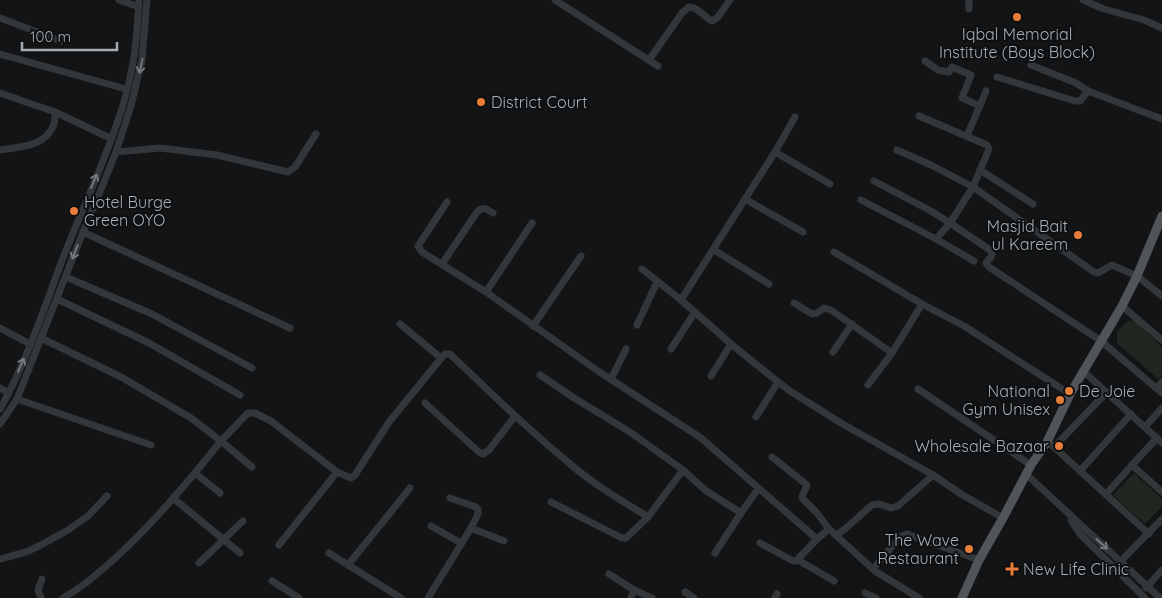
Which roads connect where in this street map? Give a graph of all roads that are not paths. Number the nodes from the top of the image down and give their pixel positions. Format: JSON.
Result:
{"nodes":[{"id":1,"x":119,"y":0,"type":"edge"},
{"id":2,"x":147,"y":0,"type":"edge"},
{"id":3,"x":730,"y":0,"type":"edge"},
{"id":4,"x":970,"y":0,"type":"edge"},
{"id":5,"x":1083,"y":0,"type":"edge"},
{"id":6,"x":557,"y":1,"type":"edge"},
{"id":7,"x":139,"y":3,"type":"edge"},
{"id":8,"x":969,"y":9,"type":"dead end"},
{"id":9,"x":0,"y":18,"type":"edge"},
{"id":10,"x":1162,"y":28,"type":"edge"},
{"id":11,"x":61,"y":41,"type":"dead end"},
{"id":12,"x":0,"y":54,"type":"edge"},
{"id":13,"x":649,"y":60,"type":"junction"},
{"id":14,"x":926,"y":61,"type":"dead end"},
{"id":15,"x":1031,"y":65,"type":"dead end"},
{"id":16,"x":658,"y":66,"type":"dead end"},
{"id":17,"x":997,"y":77,"type":"dead end"},
{"id":18,"x":126,"y":89,"type":"junction"},
{"id":19,"x":986,"y":90,"type":"dead end"},
{"id":20,"x":1088,"y":91,"type":"junction"},
{"id":21,"x":0,"y":92,"type":"edge"},
{"id":22,"x":980,"y":106,"type":"junction"},
{"id":23,"x":55,"y":112,"type":"junction"},
{"id":24,"x":919,"y":116,"type":"dead end"},
{"id":25,"x":795,"y":117,"type":"dead end"},
{"id":26,"x":1162,"y":119,"type":"edge"},
{"id":27,"x":316,"y":134,"type":"dead end"},
{"id":28,"x":967,"y":136,"type":"junction"},
{"id":29,"x":112,"y":139,"type":"junction"},
{"id":30,"x":0,"y":150,"type":"edge"},
{"id":31,"x":897,"y":150,"type":"dead end"},
{"id":32,"x":116,"y":152,"type":"junction"},
{"id":33,"x":775,"y":152,"type":"junction"},
{"id":34,"x":980,"y":170,"type":"junction"},
{"id":35,"x":874,"y":181,"type":"dead end"},
{"id":36,"x":830,"y":184,"type":"dead end"},
{"id":37,"x":973,"y":187,"type":"junction"},
{"id":38,"x":745,"y":199,"type":"junction"},
{"id":39,"x":861,"y":200,"type":"dead end"},
{"id":40,"x":447,"y":202,"type":"dead end"},
{"id":41,"x":1033,"y":204,"type":"dead end"},
{"id":42,"x":493,"y":213,"type":"dead end"},
{"id":43,"x":1162,"y":216,"type":"edge"},
{"id":44,"x":950,"y":222,"type":"junction"},
{"id":45,"x":532,"y":223,"type":"dead end"},
{"id":46,"x":1160,"y":227,"type":"edge"},
{"id":47,"x":83,"y":232,"type":"junction"},
{"id":48,"x":803,"y":232,"type":"dead end"},
{"id":49,"x":936,"y":240,"type":"junction"},
{"id":50,"x":714,"y":250,"type":"junction"},
{"id":51,"x":834,"y":252,"type":"dead end"},
{"id":52,"x":581,"y":256,"type":"dead end"},
{"id":53,"x":974,"y":261,"type":"dead end"},
{"id":54,"x":442,"y":264,"type":"junction"},
{"id":55,"x":642,"y":270,"type":"dead end"},
{"id":56,"x":1137,"y":276,"type":"junction"},
{"id":57,"x":66,"y":277,"type":"junction"},
{"id":58,"x":657,"y":282,"type":"junction"},
{"id":59,"x":769,"y":284,"type":"dead end"},
{"id":60,"x":486,"y":292,"type":"junction"},
{"id":61,"x":1162,"y":296,"type":"edge"},
{"id":62,"x":56,"y":299,"type":"junction"},
{"id":63,"x":681,"y":300,"type":"junction"},
{"id":64,"x":794,"y":303,"type":"dead end"},
{"id":65,"x":922,"y":304,"type":"junction"},
{"id":66,"x":1122,"y":306,"type":"junction"},
{"id":67,"x":694,"y":312,"type":"junction"},
{"id":68,"x":400,"y":324,"type":"dead end"},
{"id":69,"x":852,"y":324,"type":"junction"},
{"id":70,"x":637,"y":325,"type":"dead end"},
{"id":71,"x":533,"y":326,"type":"junction"},
{"id":72,"x":0,"y":328,"type":"edge"},
{"id":73,"x":290,"y":328,"type":"dead end"},
{"id":74,"x":41,"y":338,"type":"junction"},
{"id":75,"x":1162,"y":340,"type":"edge"},
{"id":76,"x":1101,"y":341,"type":"junction"},
{"id":77,"x":30,"y":344,"type":"junction"},
{"id":78,"x":732,"y":344,"type":"junction"},
{"id":79,"x":671,"y":349,"type":"dead end"},
{"id":80,"x":626,"y":350,"type":"dead end"},
{"id":81,"x":833,"y":352,"type":"dead end"},
{"id":82,"x":892,"y":353,"type":"junction"},
{"id":83,"x":441,"y":358,"type":"junction"},
{"id":84,"x":252,"y":368,"type":"dead end"},
{"id":85,"x":1083,"y":371,"type":"junction"},
{"id":86,"x":540,"y":375,"type":"dead end"},
{"id":87,"x":711,"y":376,"type":"dead end"},
{"id":88,"x":611,"y":379,"type":"junction"},
{"id":89,"x":778,"y":382,"type":"junction"},
{"id":90,"x":1162,"y":382,"type":"edge"},
{"id":91,"x":868,"y":385,"type":"dead end"},
{"id":92,"x":0,"y":388,"type":"edge"},
{"id":93,"x":918,"y":388,"type":"dead end"},
{"id":94,"x":1159,"y":391,"type":"edge"},
{"id":95,"x":1106,"y":392,"type":"junction"},
{"id":96,"x":8,"y":393,"type":"junction"},
{"id":97,"x":240,"y":394,"type":"dead end"},
{"id":98,"x":1070,"y":394,"type":"junction"},
{"id":99,"x":17,"y":399,"type":"junction"},
{"id":100,"x":425,"y":403,"type":"dead end"},
{"id":101,"x":0,"y":408,"type":"edge"},
{"id":102,"x":1162,"y":408,"type":"edge"},
{"id":103,"x":1131,"y":414,"type":"junction"},
{"id":104,"x":515,"y":416,"type":"junction"},
{"id":105,"x":756,"y":417,"type":"dead end"},
{"id":106,"x":0,"y":424,"type":"edge"},
{"id":107,"x":1145,"y":427,"type":"junction"},
{"id":108,"x":1159,"y":440,"type":"edge"},
{"id":109,"x":221,"y":441,"type":"junction"},
{"id":110,"x":1050,"y":444,"type":"junction"},
{"id":111,"x":151,"y":445,"type":"dead end"},
{"id":112,"x":772,"y":457,"type":"dead end"},
{"id":113,"x":1031,"y":465,"type":"junction"},
{"id":114,"x":1132,"y":465,"type":"junction"},
{"id":115,"x":252,"y":467,"type":"dead end"},
{"id":116,"x":683,"y":470,"type":"junction"},
{"id":117,"x":1080,"y":470,"type":"junction"},
{"id":118,"x":336,"y":472,"type":"junction"},
{"id":119,"x":195,"y":473,"type":"junction"},
{"id":120,"x":933,"y":475,"type":"junction"},
{"id":121,"x":1027,"y":475,"type":"junction"},
{"id":122,"x":410,"y":488,"type":"dead end"},
{"id":123,"x":758,"y":489,"type":"junction"},
{"id":124,"x":1162,"y":492,"type":"edge"},
{"id":125,"x":220,"y":493,"type":"dead end"},
{"id":126,"x":1106,"y":494,"type":"junction"},
{"id":127,"x":107,"y":496,"type":"dead end"},
{"id":128,"x":173,"y":498,"type":"junction"},
{"id":129,"x":450,"y":498,"type":"dead end"},
{"id":130,"x":552,"y":502,"type":"dead end"},
{"id":131,"x":1065,"y":512,"type":"junction"},
{"id":132,"x":741,"y":513,"type":"junction"},
{"id":133,"x":648,"y":517,"type":"junction"},
{"id":134,"x":1003,"y":518,"type":"junction"},
{"id":135,"x":1162,"y":519,"type":"edge"},
{"id":136,"x":243,"y":521,"type":"dead end"},
{"id":137,"x":431,"y":526,"type":"dead end"},
{"id":138,"x":471,"y":528,"type":"junction"},
{"id":139,"x":829,"y":529,"type":"junction"},
{"id":140,"x":1149,"y":534,"type":"junction"},
{"id":141,"x":836,"y":535,"type":"junction"},
{"id":142,"x":817,"y":539,"type":"junction"},
{"id":143,"x":224,"y":540,"type":"junction"},
{"id":144,"x":504,"y":541,"type":"dead end"},
{"id":145,"x":461,"y":543,"type":"junction"},
{"id":146,"x":760,"y":543,"type":"dead end"},
{"id":147,"x":279,"y":545,"type":"dead end"},
{"id":148,"x":329,"y":552,"type":"dead end"},
{"id":149,"x":240,"y":553,"type":"dead end"},
{"id":150,"x":715,"y":553,"type":"dead end"},
{"id":151,"x":0,"y":560,"type":"edge"},
{"id":152,"x":798,"y":560,"type":"junction"},
{"id":153,"x":979,"y":560,"type":"junction"},
{"id":154,"x":1120,"y":562,"type":"junction"},
{"id":155,"x":199,"y":563,"type":"dead end"},
{"id":156,"x":348,"y":565,"type":"junction"},
{"id":157,"x":873,"y":569,"type":"junction"},
{"id":158,"x":1162,"y":570,"type":"edge"},
{"id":159,"x":609,"y":574,"type":"dead end"},
{"id":160,"x":42,"y":578,"type":"dead end"},
{"id":161,"x":272,"y":581,"type":"dead end"},
{"id":162,"x":834,"y":581,"type":"dead end"},
{"id":163,"x":1147,"y":586,"type":"junction"},
{"id":164,"x":634,"y":590,"type":"junction"},
{"id":165,"x":686,"y":592,"type":"dead end"},
{"id":166,"x":865,"y":593,"type":"dead end"},
{"id":167,"x":1142,"y":597,"type":"edge"},
{"id":168,"x":41,"y":598,"type":"edge"},
{"id":169,"x":63,"y":598,"type":"edge"},
{"id":170,"x":299,"y":598,"type":"edge"},
{"id":171,"x":401,"y":598,"type":"edge"},
{"id":172,"x":428,"y":598,"type":"edge"},
{"id":173,"x":631,"y":598,"type":"edge"},
{"id":174,"x":652,"y":598,"type":"edge"},
{"id":175,"x":694,"y":598,"type":"edge"},
{"id":176,"x":876,"y":598,"type":"edge"},
{"id":177,"x":919,"y":598,"type":"edge"},
{"id":178,"x":962,"y":598,"type":"edge"},
{"id":179,"x":1160,"y":598,"type":"edge"}],
"edges":[{"from":1,"to":7,"type":"street"},
{"from":2,"to":32,"type":"street","one_way":true},
{"from":3,"to":13,"type":"street"},
{"from":4,"to":8,"type":"street"},
{"from":5,"to":10,"type":"street"},
{"from":6,"to":13,"type":"street"},
{"from":7,"to":18,"type":"street"},
{"from":9,"to":11,"type":"street"},
{"from":12,"to":18,"type":"street"},
{"from":13,"to":16,"type":"street"},
{"from":14,"to":22,"type":"street"},
{"from":15,"to":20,"type":"street"},
{"from":17,"to":20,"type":"street"},
{"from":18,"to":29,"type":"street"},
{"from":19,"to":22,"type":"street"},
{"from":20,"to":26,"type":"street"},
{"from":21,"to":23,"type":"street"},
{"from":22,"to":28,"type":"street"},
{"from":23,"to":29,"type":"street"},
{"from":23,"to":30,"type":"street"},
{"from":24,"to":28,"type":"street"},
{"from":25,"to":33,"type":"street"},
{"from":27,"to":32,"type":"street"},
{"from":28,"to":34,"type":"street"},
{"from":77,"to":29,"type":"street","one_way":true},
{"from":31,"to":37,"type":"street"},
{"from":32,"to":47,"type":"street"},
{"from":33,"to":36,"type":"street"},
{"from":33,"to":38,"type":"street"},
{"from":34,"to":37,"type":"street"},
{"from":34,"to":41,"type":"street"},
{"from":35,"to":44,"type":"street"},
{"from":37,"to":44,"type":"street"},
{"from":37,"to":56,"type":"street"},
{"from":38,"to":48,"type":"street"},
{"from":38,"to":50,"type":"street"},
{"from":39,"to":49,"type":"street"},
{"from":40,"to":54,"type":"street"},
{"from":42,"to":54,"type":"street"},
{"from":43,"to":46,"type":"main road"},
{"from":44,"to":49,"type":"street"},
{"from":44,"to":76,"type":"street"},
{"from":45,"to":60,"type":"street"},
{"from":46,"to":56,"type":"main road"},
{"from":47,"to":57,"type":"street","one_way":true},
{"from":47,"to":73,"type":"street"},
{"from":49,"to":53,"type":"street"},
{"from":50,"to":59,"type":"street"},
{"from":50,"to":63,"type":"street"},
{"from":51,"to":65,"type":"street"},
{"from":52,"to":71,"type":"street"},
{"from":54,"to":60,"type":"street"},
{"from":55,"to":58,"type":"street"},
{"from":56,"to":61,"type":"street"},
{"from":56,"to":66,"type":"main road"},
{"from":57,"to":62,"type":"street"},
{"from":57,"to":84,"type":"street"},
{"from":58,"to":63,"type":"street"},
{"from":58,"to":70,"type":"street"},
{"from":60,"to":71,"type":"street"},
{"from":62,"to":74,"type":"street"},
{"from":62,"to":97,"type":"street"},
{"from":63,"to":67,"type":"street"},
{"from":64,"to":69,"type":"street"},
{"from":65,"to":82,"type":"street"},
{"from":65,"to":98,"type":"street"},
{"from":66,"to":75,"type":"street"},
{"from":66,"to":76,"type":"main road"},
{"from":67,"to":78,"type":"street"},
{"from":67,"to":79,"type":"street"},
{"from":68,"to":83,"type":"street"},
{"from":69,"to":81,"type":"street"},
{"from":69,"to":82,"type":"street"},
{"from":71,"to":88,"type":"street"},
{"from":72,"to":77,"type":"street"},
{"from":74,"to":99,"type":"street"},
{"from":74,"to":109,"type":"street"},
{"from":76,"to":85,"type":"main road"},
{"from":76,"to":94,"type":"street"},
{"from":96,"to":77,"type":"street","one_way":true},
{"from":78,"to":87,"type":"street"},
{"from":78,"to":89,"type":"street"},
{"from":80,"to":88,"type":"street"},
{"from":82,"to":91,"type":"street"},
{"from":83,"to":104,"type":"street"},
{"from":83,"to":118,"type":"street"},
{"from":85,"to":95,"type":"street"},
{"from":85,"to":98,"type":"main road"},
{"from":86,"to":116,"type":"street"},
{"from":88,"to":123,"type":"street"},
{"from":89,"to":105,"type":"street"},
{"from":89,"to":120,"type":"street"},
{"from":90,"to":94,"type":"street"},
{"from":92,"to":96,"type":"street"},
{"from":93,"to":113,"type":"street"},
{"from":95,"to":103,"type":"street"},
{"from":95,"to":110,"type":"street"},
{"from":96,"to":101,"type":"street"},
{"from":98,"to":110,"type":"main road"},
{"from":99,"to":106,"type":"street"},
{"from":99,"to":111,"type":"street"},
{"from":100,"to":104,"type":"street"},
{"from":102,"to":107,"type":"street"},
{"from":103,"to":107,"type":"street"},
{"from":103,"to":117,"type":"street"},
{"from":104,"to":133,"type":"street"},
{"from":107,"to":108,"type":"street"},
{"from":108,"to":114,"type":"street"},
{"from":109,"to":115,"type":"street"},
{"from":109,"to":118,"type":"street"},
{"from":109,"to":119,"type":"street"},
{"from":110,"to":113,"type":"main road"},
{"from":110,"to":117,"type":"street"},
{"from":112,"to":139,"type":"street"},
{"from":113,"to":121,"type":"main road"},
{"from":114,"to":124,"type":"street"},
{"from":114,"to":126,"type":"street"},
{"from":116,"to":132,"type":"street"},
{"from":116,"to":133,"type":"street"},
{"from":117,"to":126,"type":"street"},
{"from":118,"to":147,"type":"street"},
{"from":119,"to":125,"type":"street"},
{"from":119,"to":128,"type":"street"},
{"from":120,"to":134,"type":"street"},
{"from":120,"to":141,"type":"street"},
{"from":121,"to":131,"type":"street"},
{"from":121,"to":134,"type":"main road"},
{"from":122,"to":156,"type":"street"},
{"from":123,"to":132,"type":"street"},
{"from":123,"to":142,"type":"street"},
{"from":126,"to":140,"type":"street"},
{"from":127,"to":151,"type":"street"},
{"from":128,"to":143,"type":"street"},
{"from":128,"to":169,"type":"street"},
{"from":129,"to":138,"type":"street"},
{"from":130,"to":133,"type":"street"},
{"from":131,"to":154,"type":"street","one_way":true},
{"from":131,"to":167,"type":"street"},
{"from":132,"to":150,"type":"street"},
{"from":134,"to":153,"type":"main road"},
{"from":135,"to":140,"type":"street"},
{"from":136,"to":143,"type":"street"},
{"from":137,"to":145,"type":"street"},
{"from":138,"to":144,"type":"street"},
{"from":138,"to":145,"type":"street"},
{"from":139,"to":141,"type":"street"},
{"from":139,"to":142,"type":"street"},
{"from":140,"to":154,"type":"street"},
{"from":141,"to":157,"type":"street"},
{"from":142,"to":152,"type":"street"},
{"from":143,"to":149,"type":"street"},
{"from":143,"to":155,"type":"street"},
{"from":145,"to":172,"type":"street"},
{"from":146,"to":152,"type":"street"},
{"from":148,"to":156,"type":"street"},
{"from":152,"to":162,"type":"street"},
{"from":153,"to":157,"type":"street"},
{"from":153,"to":178,"type":"main road"},
{"from":154,"to":163,"type":"street"},
{"from":156,"to":171,"type":"street"},
{"from":157,"to":177,"type":"street"},
{"from":158,"to":163,"type":"street"},
{"from":159,"to":164,"type":"street"},
{"from":160,"to":168,"type":"street"},
{"from":161,"to":170,"type":"street"},
{"from":163,"to":167,"type":"street"},
{"from":163,"to":179,"type":"street"},
{"from":164,"to":173,"type":"street"},
{"from":164,"to":174,"type":"street"},
{"from":165,"to":175,"type":"street"},
{"from":166,"to":176,"type":"street"}]}
